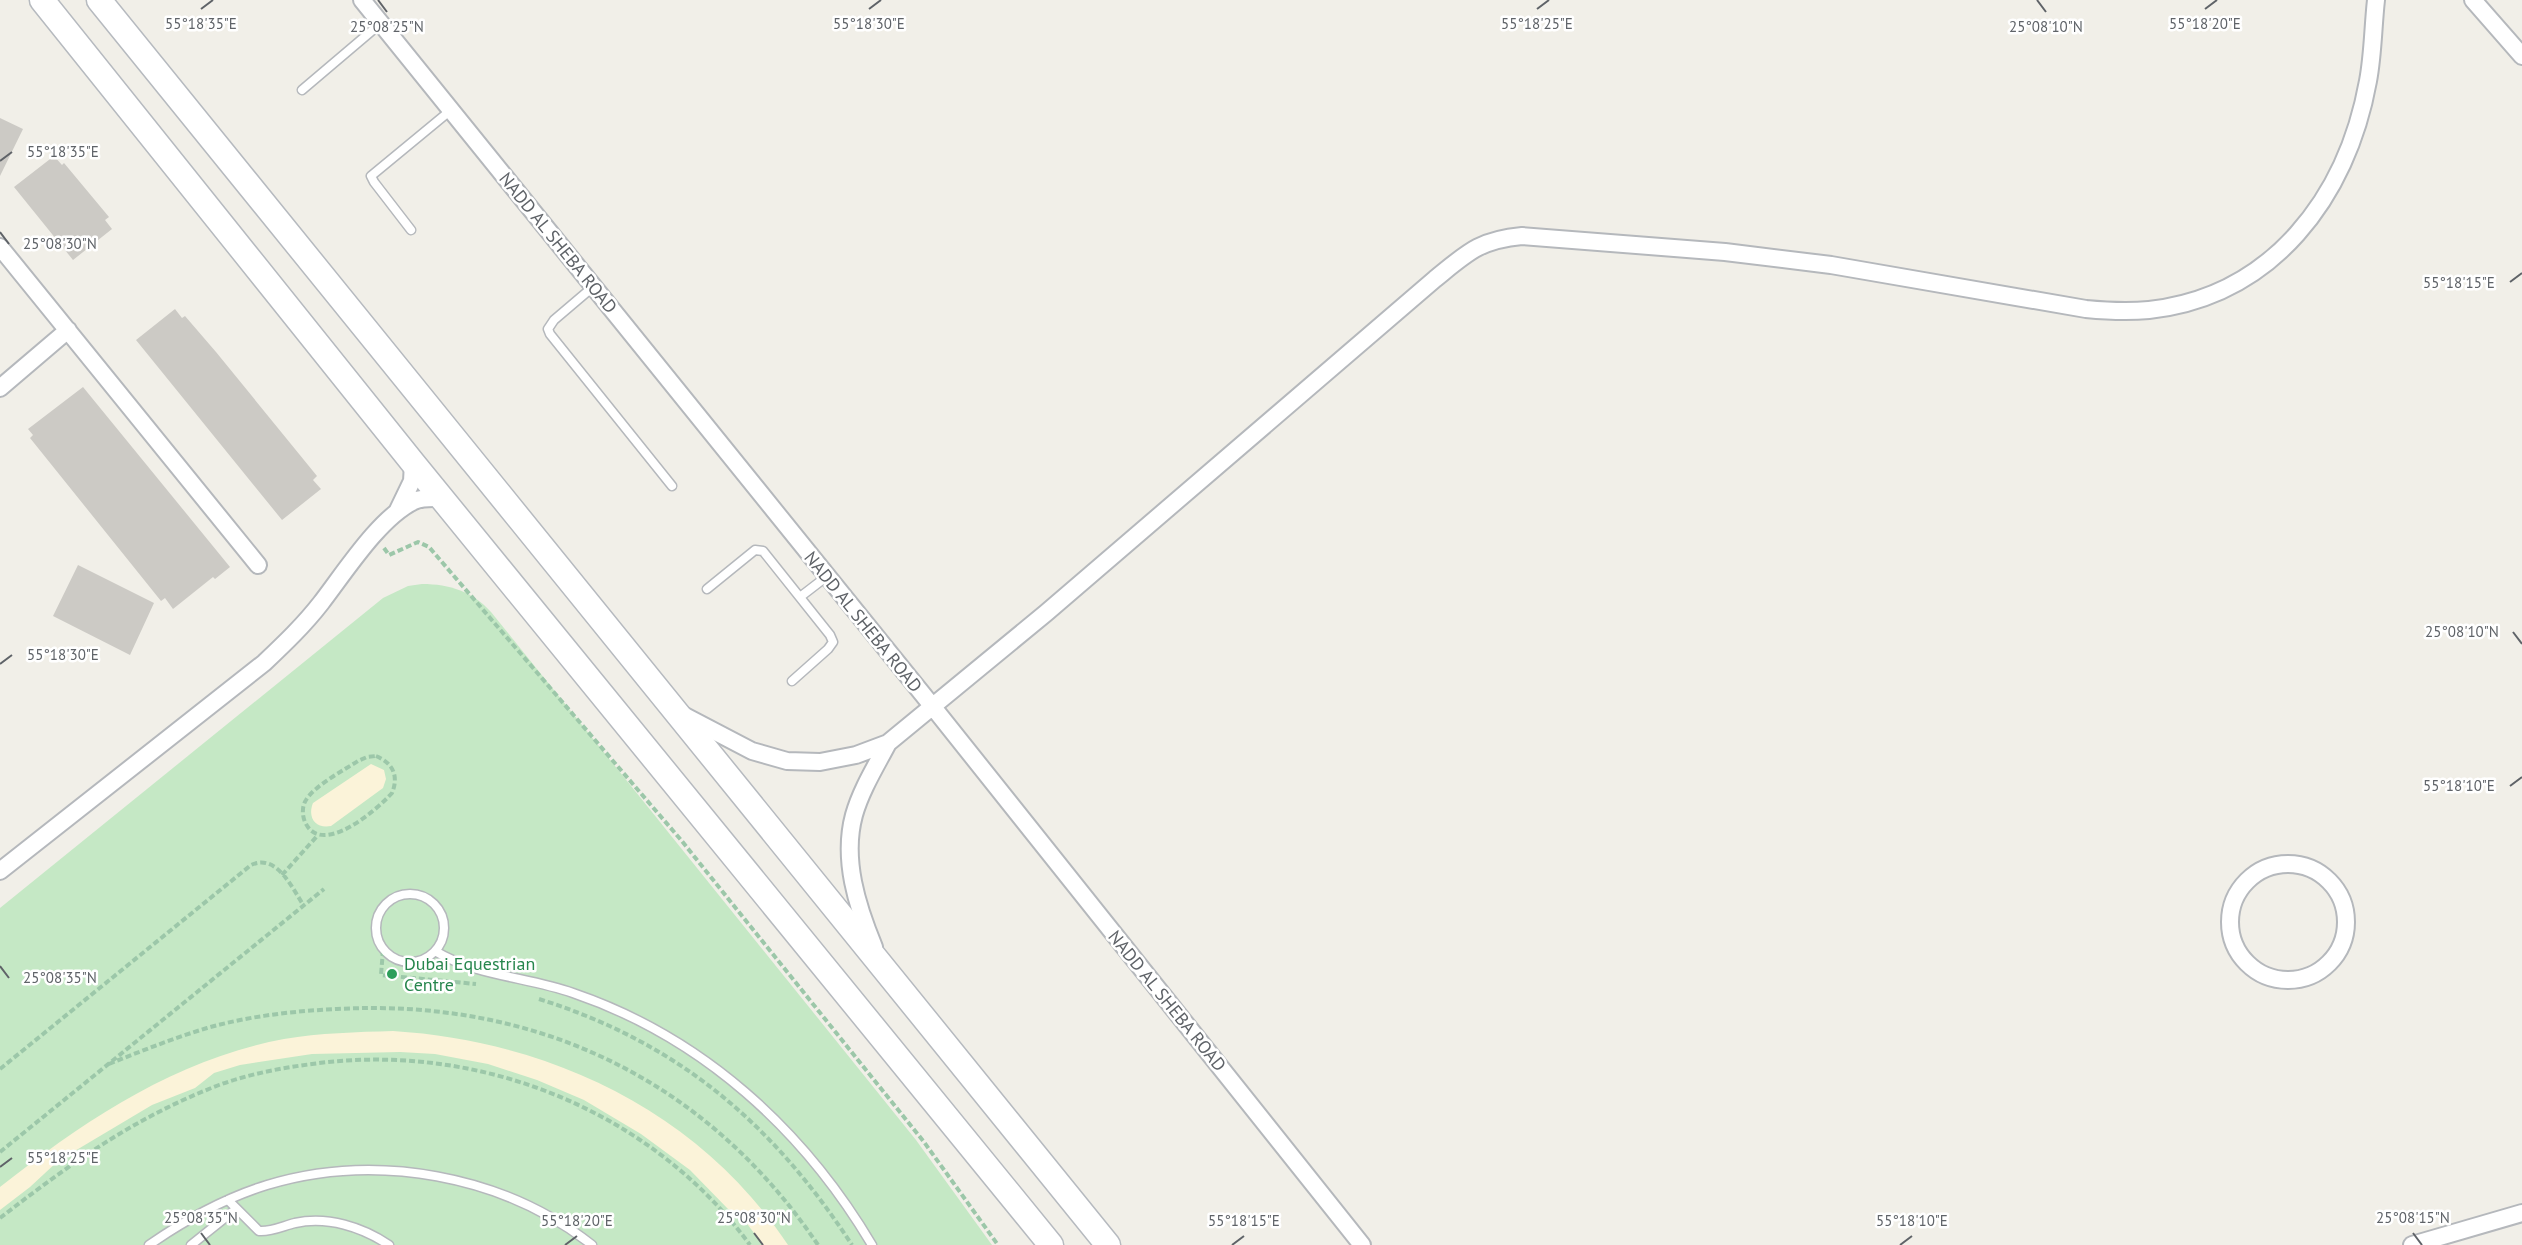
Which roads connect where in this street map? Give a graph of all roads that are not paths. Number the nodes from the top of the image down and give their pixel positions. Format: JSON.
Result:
{"nodes":[{"id":1,"x":42,"y":0,"type":"edge"},
{"id":2,"x":99,"y":0,"type":"edge"},
{"id":3,"x":362,"y":0,"type":"edge"},
{"id":4,"x":2376,"y":0,"type":"edge"},
{"id":5,"x":2473,"y":0,"type":"edge"},
{"id":6,"x":381,"y":23,"type":"junction"},
{"id":7,"x":2522,"y":56,"type":"edge"},
{"id":8,"x":302,"y":90,"type":"dead end"},
{"id":9,"x":451,"y":110,"type":"junction"},
{"id":10,"x":411,"y":230,"type":"dead end"},
{"id":11,"x":0,"y":246,"type":"edge"},
{"id":12,"x":594,"y":286,"type":"junction"},
{"id":13,"x":69,"y":330,"type":"junction"},
{"id":14,"x":0,"y":387,"type":"edge"},
{"id":15,"x":413,"y":464,"type":"junction"},
{"id":16,"x":672,"y":486,"type":"dead end"},
{"id":17,"x":441,"y":498,"type":"junction"},
{"id":18,"x":395,"y":516,"type":"junction"},
{"id":19,"x":258,"y":565,"type":"dead end"},
{"id":20,"x":826,"y":577,"type":"junction"},
{"id":21,"x":707,"y":589,"type":"dead end"},
{"id":22,"x":800,"y":597,"type":"junction"},
{"id":23,"x":792,"y":681,"type":"dead end"},
{"id":24,"x":933,"y":707,"type":"junction"},
{"id":25,"x":673,"y":710,"type":"junction"},
{"id":26,"x":888,"y":743,"type":"junction"},
{"id":27,"x":0,"y":871,"type":"edge"},
{"id":28,"x":2251,"y":878,"type":"joint"},
{"id":29,"x":435,"y":951,"type":"junction"},
{"id":30,"x":881,"y":964,"type":"junction"},
{"id":31,"x":228,"y":1200,"type":"junction"},
{"id":32,"x":236,"y":1209,"type":"junction"},
{"id":33,"x":2522,"y":1213,"type":"edge"},
{"id":34,"x":149,"y":1245,"type":"edge"},
{"id":35,"x":191,"y":1245,"type":"edge"},
{"id":36,"x":389,"y":1245,"type":"edge"},
{"id":37,"x":592,"y":1245,"type":"edge"},
{"id":38,"x":872,"y":1245,"type":"edge"},
{"id":39,"x":1051,"y":1245,"type":"edge"},
{"id":40,"x":1108,"y":1245,"type":"edge"},
{"id":41,"x":1362,"y":1245,"type":"edge"},
{"id":42,"x":2412,"y":1245,"type":"edge"}],
"edges":[{"from":1,"to":15,"type":"main road"},
{"from":2,"to":25,"type":"main road"},
{"from":3,"to":6,"type":"street","name":"NADD AL SHEBA ROAD"},
{"from":4,"to":24,"type":"street"},
{"from":5,"to":7,"type":"street"},
{"from":6,"to":8,"type":"lane"},
{"from":6,"to":9,"type":"street","name":"NADD AL SHEBA ROAD"},
{"from":9,"to":10,"type":"lane"},
{"from":9,"to":12,"type":"street","name":"NADD AL SHEBA ROAD"},
{"from":11,"to":13,"type":"street"},
{"from":12,"to":16,"type":"lane"},
{"from":12,"to":20,"type":"street","name":"NADD AL SHEBA ROAD"},
{"from":13,"to":14,"type":"street"},
{"from":13,"to":19,"type":"street"},
{"from":15,"to":17,"type":"main road"},
{"from":15,"to":18,"type":"street"},
{"from":17,"to":18,"type":"street"},
{"from":17,"to":39,"type":"main road"},
{"from":18,"to":27,"type":"street"},
{"from":20,"to":22,"type":"lane"},
{"from":20,"to":24,"type":"street","name":"NADD AL SHEBA ROAD"},
{"from":21,"to":22,"type":"lane"},
{"from":22,"to":23,"type":"lane"},
{"from":24,"to":26,"type":"street"},
{"from":24,"to":41,"type":"street","name":"NADD AL SHEBA ROAD"},
{"from":25,"to":26,"type":"street"},
{"from":25,"to":30,"type":"main road"},
{"from":26,"to":30,"type":"street"},
{"from":28,"to":28,"type":"street"},
{"from":29,"to":29,"type":"lane"},
{"from":29,"to":38,"type":"lane"},
{"from":30,"to":40,"type":"main road"},
{"from":31,"to":32,"type":"lane"},
{"from":31,"to":34,"type":"lane"},
{"from":31,"to":37,"type":"lane"},
{"from":32,"to":35,"type":"lane"},
{"from":32,"to":36,"type":"lane"},
{"from":33,"to":42,"type":"street"}]}
